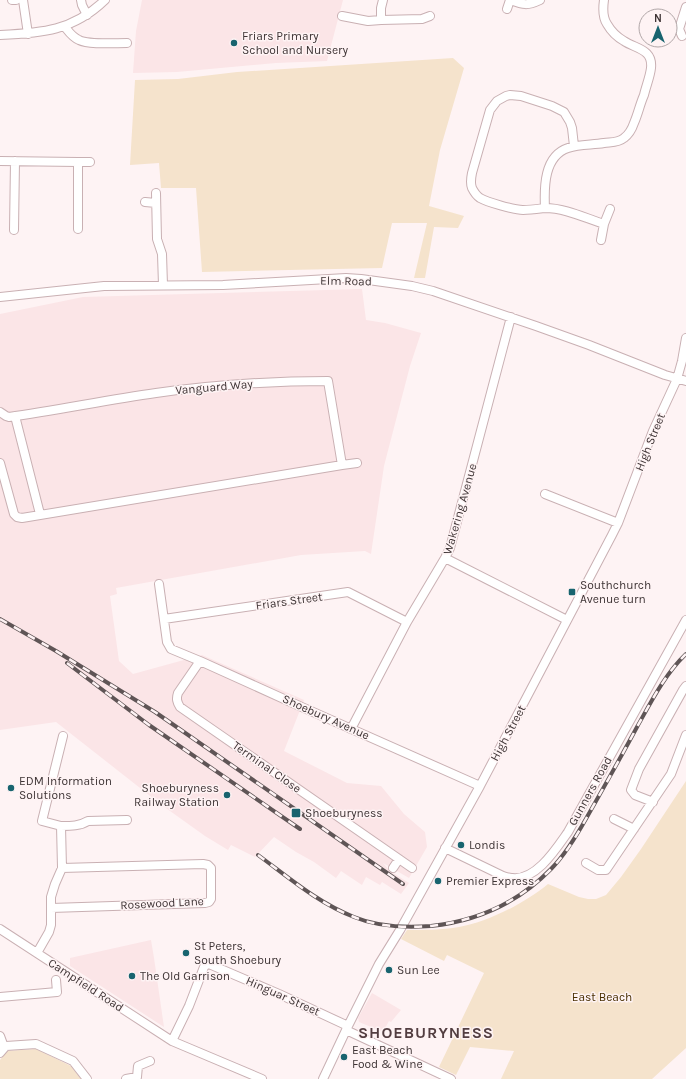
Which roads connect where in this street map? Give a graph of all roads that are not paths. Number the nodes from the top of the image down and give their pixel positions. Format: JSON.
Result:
{"nodes":[{"id":1,"x":12,"y":0,"type":"edge"},
{"id":2,"x":16,"y":0,"type":"edge"},
{"id":3,"x":23,"y":0,"type":"edge"},
{"id":4,"x":81,"y":0,"type":"edge"},
{"id":5,"x":105,"y":0,"type":"edge"},
{"id":6,"x":382,"y":0,"type":"edge"},
{"id":7,"x":510,"y":0,"type":"edge"},
{"id":8,"x":540,"y":0,"type":"edge"},
{"id":9,"x":604,"y":0,"type":"edge"},
{"id":10,"x":686,"y":7,"type":"edge"},
{"id":11,"x":507,"y":9,"type":"dead end"},
{"id":12,"x":87,"y":15,"type":"junction"},
{"id":13,"x":342,"y":16,"type":"dead end"},
{"id":14,"x":430,"y":16,"type":"dead end"},
{"id":15,"x":381,"y":20,"type":"junction"},
{"id":16,"x":65,"y":27,"type":"junction"},
{"id":17,"x":28,"y":34,"type":"junction"},
{"id":18,"x":0,"y":35,"type":"edge"},
{"id":19,"x":682,"y":36,"type":"dead end"},
{"id":20,"x":127,"y":43,"type":"dead end"},
{"id":21,"x":574,"y":146,"type":"junction"},
{"id":22,"x":0,"y":161,"type":"edge"},
{"id":23,"x":15,"y":161,"type":"junction"},
{"id":24,"x":78,"y":162,"type":"junction"},
{"id":25,"x":90,"y":162,"type":"dead end"},
{"id":26,"x":156,"y":193,"type":"dead end"},
{"id":27,"x":145,"y":202,"type":"dead end"},
{"id":28,"x":156,"y":203,"type":"junction"},
{"id":29,"x":545,"y":208,"type":"junction"},
{"id":30,"x":610,"y":209,"type":"dead end"},
{"id":31,"x":604,"y":224,"type":"junction"},
{"id":32,"x":78,"y":229,"type":"dead end"},
{"id":33,"x":14,"y":230,"type":"dead end"},
{"id":34,"x":601,"y":240,"type":"dead end"},
{"id":35,"x":162,"y":286,"type":"junction"},
{"id":36,"x":0,"y":297,"type":"edge"},
{"id":37,"x":511,"y":317,"type":"junction"},
{"id":38,"x":686,"y":338,"type":"edge"},
{"id":39,"x":677,"y":379,"type":"junction"},
{"id":40,"x":686,"y":381,"type":"edge"},
{"id":41,"x":0,"y":412,"type":"edge"},
{"id":42,"x":15,"y":416,"type":"junction"},
{"id":43,"x":0,"y":463,"type":"edge"},
{"id":44,"x":357,"y":463,"type":"dead end"},
{"id":45,"x":342,"y":465,"type":"junction"},
{"id":46,"x":546,"y":494,"type":"dead end"},
{"id":47,"x":40,"y":514,"type":"junction"},
{"id":48,"x":618,"y":523,"type":"junction"},
{"id":49,"x":445,"y":558,"type":"junction"},
{"id":50,"x":159,"y":584,"type":"dead end"},
{"id":51,"x":164,"y":619,"type":"junction"},
{"id":52,"x":567,"y":620,"type":"junction"},
{"id":53,"x":686,"y":620,"type":"edge"},
{"id":54,"x":407,"y":622,"type":"junction"},
{"id":55,"x":200,"y":661,"type":"junction"},
{"id":56,"x":686,"y":686,"type":"edge"},
{"id":57,"x":351,"y":729,"type":"junction"},
{"id":58,"x":686,"y":734,"type":"edge"},
{"id":59,"x":63,"y":736,"type":"dead end"},
{"id":60,"x":480,"y":786,"type":"junction"},
{"id":61,"x":653,"y":802,"type":"junction"},
{"id":62,"x":614,"y":819,"type":"dead end"},
{"id":63,"x":127,"y":820,"type":"dead end"},
{"id":64,"x":61,"y":826,"type":"junction"},
{"id":65,"x":634,"y":829,"type":"junction"},
{"id":66,"x":445,"y":848,"type":"junction"},
{"id":67,"x":399,"y":859,"type":"junction"},
{"id":68,"x":586,"y":863,"type":"dead end"},
{"id":69,"x":62,"y":868,"type":"junction"},
{"id":70,"x":393,"y":868,"type":"dead end"},
{"id":71,"x":412,"y":868,"type":"dead end"},
{"id":72,"x":51,"y":908,"type":"junction"},
{"id":73,"x":0,"y":929,"type":"edge"},
{"id":74,"x":37,"y":954,"type":"junction"},
{"id":75,"x":56,"y":980,"type":"dead end"},
{"id":76,"x":0,"y":997,"type":"edge"},
{"id":77,"x":347,"y":1028,"type":"junction"},
{"id":78,"x":0,"y":1036,"type":"edge"},
{"id":79,"x":172,"y":1041,"type":"junction"},
{"id":80,"x":2,"y":1050,"type":"edge"},
{"id":81,"x":150,"y":1061,"type":"dead end"},
{"id":82,"x":137,"y":1078,"type":"edge"},
{"id":83,"x":87,"y":1079,"type":"edge"},
{"id":84,"x":126,"y":1079,"type":"edge"},
{"id":85,"x":262,"y":1079,"type":"edge"},
{"id":86,"x":323,"y":1079,"type":"edge"},
{"id":87,"x":451,"y":1079,"type":"edge"}],
"edges":[{"from":1,"to":2,"type":"street"},
{"from":3,"to":17,"type":"street"},
{"from":4,"to":12,"type":"street"},
{"from":5,"to":12,"type":"street"},
{"from":6,"to":15,"type":"street"},
{"from":7,"to":8,"type":"street"},
{"from":7,"to":11,"type":"street"},
{"from":9,"to":21,"type":"street"},
{"from":10,"to":19,"type":"street"},
{"from":12,"to":16,"type":"street"},
{"from":13,"to":15,"type":"street"},
{"from":14,"to":15,"type":"street"},
{"from":16,"to":17,"type":"street"},
{"from":16,"to":20,"type":"street"},
{"from":17,"to":18,"type":"street"},
{"from":21,"to":29,"type":"street"},
{"from":21,"to":29,"type":"street"},
{"from":22,"to":23,"type":"street"},
{"from":23,"to":24,"type":"street"},
{"from":23,"to":33,"type":"street"},
{"from":24,"to":25,"type":"street"},
{"from":24,"to":32,"type":"street"},
{"from":26,"to":28,"type":"street"},
{"from":27,"to":28,"type":"street"},
{"from":28,"to":35,"type":"street"},
{"from":29,"to":31,"type":"street"},
{"from":30,"to":31,"type":"street"},
{"from":31,"to":34,"type":"street"},
{"from":35,"to":36,"type":"street","name":"Elm Road"},
{"from":35,"to":37,"type":"street","name":"Elm Road"},
{"from":37,"to":39,"type":"street","name":"Elm Road"},
{"from":37,"to":49,"type":"street","name":"Wakering Avenue"},
{"from":38,"to":39,"type":"street","name":"High Street"},
{"from":39,"to":40,"type":"street","name":"Elm Road"},
{"from":39,"to":48,"type":"street","name":"High Street"},
{"from":41,"to":42,"type":"street"},
{"from":42,"to":45,"type":"street","name":"Vanguard Way"},
{"from":42,"to":47,"type":"street"},
{"from":43,"to":47,"type":"street"},
{"from":44,"to":45,"type":"street"},
{"from":45,"to":47,"type":"street"},
{"from":46,"to":48,"type":"street"},
{"from":48,"to":52,"type":"street","name":"High Street"},
{"from":49,"to":52,"type":"street"},
{"from":49,"to":54,"type":"street","name":"Wakering Avenue"},
{"from":50,"to":51,"type":"street"},
{"from":51,"to":54,"type":"street","name":"Friars Street"},
{"from":51,"to":55,"type":"street","name":"Shoebury Avenue"},
{"from":52,"to":60,"type":"street","name":"High Street"},
{"from":53,"to":66,"type":"street","name":"Gunners Road"},
{"from":54,"to":57,"type":"street","name":"Wakering Avenue"},
{"from":55,"to":57,"type":"street","name":"Shoebury Avenue"},
{"from":55,"to":67,"type":"street","name":"Terminal Close"},
{"from":56,"to":61,"type":"street"},
{"from":57,"to":60,"type":"street","name":"Shoebury Avenue"},
{"from":58,"to":61,"type":"street"},
{"from":59,"to":64,"type":"street"},
{"from":60,"to":66,"type":"street","name":"High Street"},
{"from":61,"to":65,"type":"street"},
{"from":62,"to":65,"type":"street"},
{"from":63,"to":64,"type":"street"},
{"from":64,"to":69,"type":"street"},
{"from":65,"to":68,"type":"street"},
{"from":66,"to":77,"type":"street","name":"High Street"},
{"from":67,"to":70,"type":"street"},
{"from":67,"to":71,"type":"street","name":"Terminal Close"},
{"from":69,"to":72,"type":"street"},
{"from":69,"to":72,"type":"street","name":"Rosewood Lane"},
{"from":72,"to":74,"type":"street"},
{"from":73,"to":74,"type":"street","name":"Campfield Road"},
{"from":74,"to":79,"type":"street","name":"Campfield Road"},
{"from":75,"to":76,"type":"street"},
{"from":77,"to":79,"type":"street","name":"Hinguar Street"},
{"from":77,"to":86,"type":"street","name":"High Street"},
{"from":77,"to":87,"type":"street"},
{"from":78,"to":80,"type":"street"},
{"from":79,"to":85,"type":"street","name":"Campfield Road"},
{"from":80,"to":83,"type":"street"},
{"from":81,"to":82,"type":"street"},
{"from":82,"to":84,"type":"street"}]}
